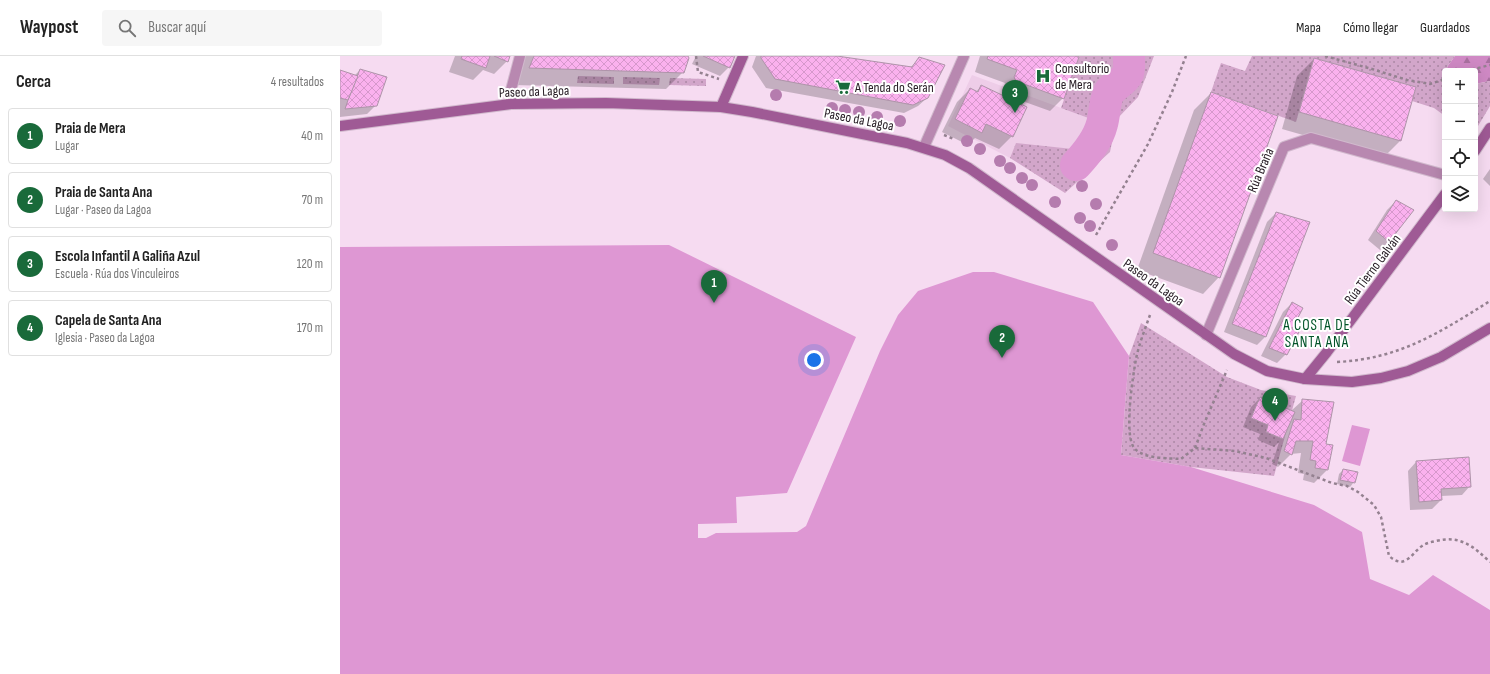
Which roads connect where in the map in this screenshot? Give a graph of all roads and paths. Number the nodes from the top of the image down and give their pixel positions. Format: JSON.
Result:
{"nodes":[{"id":1,"x":520,"y":56,"type":"edge"},
{"id":2,"x":696,"y":56,"type":"edge"},
{"id":3,"x":743,"y":56,"type":"edge"},
{"id":4,"x":964,"y":56,"type":"edge"},
{"id":5,"x":1186,"y":56,"type":"edge"},
{"id":6,"x":1324,"y":56,"type":"edge"},
{"id":7,"x":1490,"y":65,"type":"edge"},
{"id":8,"x":1478,"y":68,"type":"edge"},
{"id":9,"x":1442,"y":80,"type":"edge"},
{"id":10,"x":723,"y":81,"type":"dead end"},
{"id":11,"x":511,"y":104,"type":"junction"},
{"id":12,"x":721,"y":107,"type":"junction"},
{"id":13,"x":340,"y":126,"type":"edge"},
{"id":14,"x":1490,"y":128,"type":"edge"},
{"id":15,"x":938,"y":133,"type":"dead end"},
{"id":16,"x":954,"y":139,"type":"dead end"},
{"id":17,"x":1478,"y":146,"type":"edge"},
{"id":18,"x":924,"y":147,"type":"junction"},
{"id":19,"x":1442,"y":175,"type":"edge"},
{"id":20,"x":1442,"y":198,"type":"edge"},
{"id":21,"x":1096,"y":235,"type":"dead end"},
{"id":22,"x":1490,"y":301,"type":"edge"},
{"id":23,"x":1150,"y":315,"type":"dead end"},
{"id":24,"x":1490,"y":328,"type":"edge"},
{"id":25,"x":1206,"y":336,"type":"junction"},
{"id":26,"x":1318,"y":363,"type":"junction"},
{"id":27,"x":1227,"y":370,"type":"dead end"},
{"id":28,"x":1305,"y":379,"type":"junction"},
{"id":29,"x":1195,"y":448,"type":"junction"},
{"id":30,"x":1490,"y":562,"type":"edge"}],
"edges":[{"from":1,"to":11,"type":"street"},
{"from":2,"to":10,"type":"path"},
{"from":3,"to":12,"type":"main road"},
{"from":4,"to":18,"type":"street"},
{"from":5,"to":21,"type":"path"},
{"from":6,"to":9,"type":"path"},
{"from":7,"to":8,"type":"path"},
{"from":11,"to":12,"type":"main road","name":"Paseo da Lagoa"},
{"from":11,"to":13,"type":"main road","name":"Paseo da Lagoa"},
{"from":12,"to":18,"type":"main road","name":"Paseo da Lagoa"},
{"from":14,"to":17,"type":"main road"},
{"from":15,"to":16,"type":"path"},
{"from":18,"to":25,"type":"main road","name":"Paseo da Lagoa"},
{"from":19,"to":25,"type":"street","name":"Rúa Braña"},
{"from":20,"to":26,"type":"main road","name":"Rúa Tierno Galván"},
{"from":22,"to":26,"type":"path"},
{"from":23,"to":29,"type":"path"},
{"from":24,"to":28,"type":"main road","name":"Paseo da Lagoa"},
{"from":25,"to":28,"type":"main road","name":"Paseo da Lagoa"},
{"from":26,"to":28,"type":"main road","name":"Rúa Tierno Galván"},
{"from":27,"to":29,"type":"path"},
{"from":29,"to":30,"type":"path"}]}
